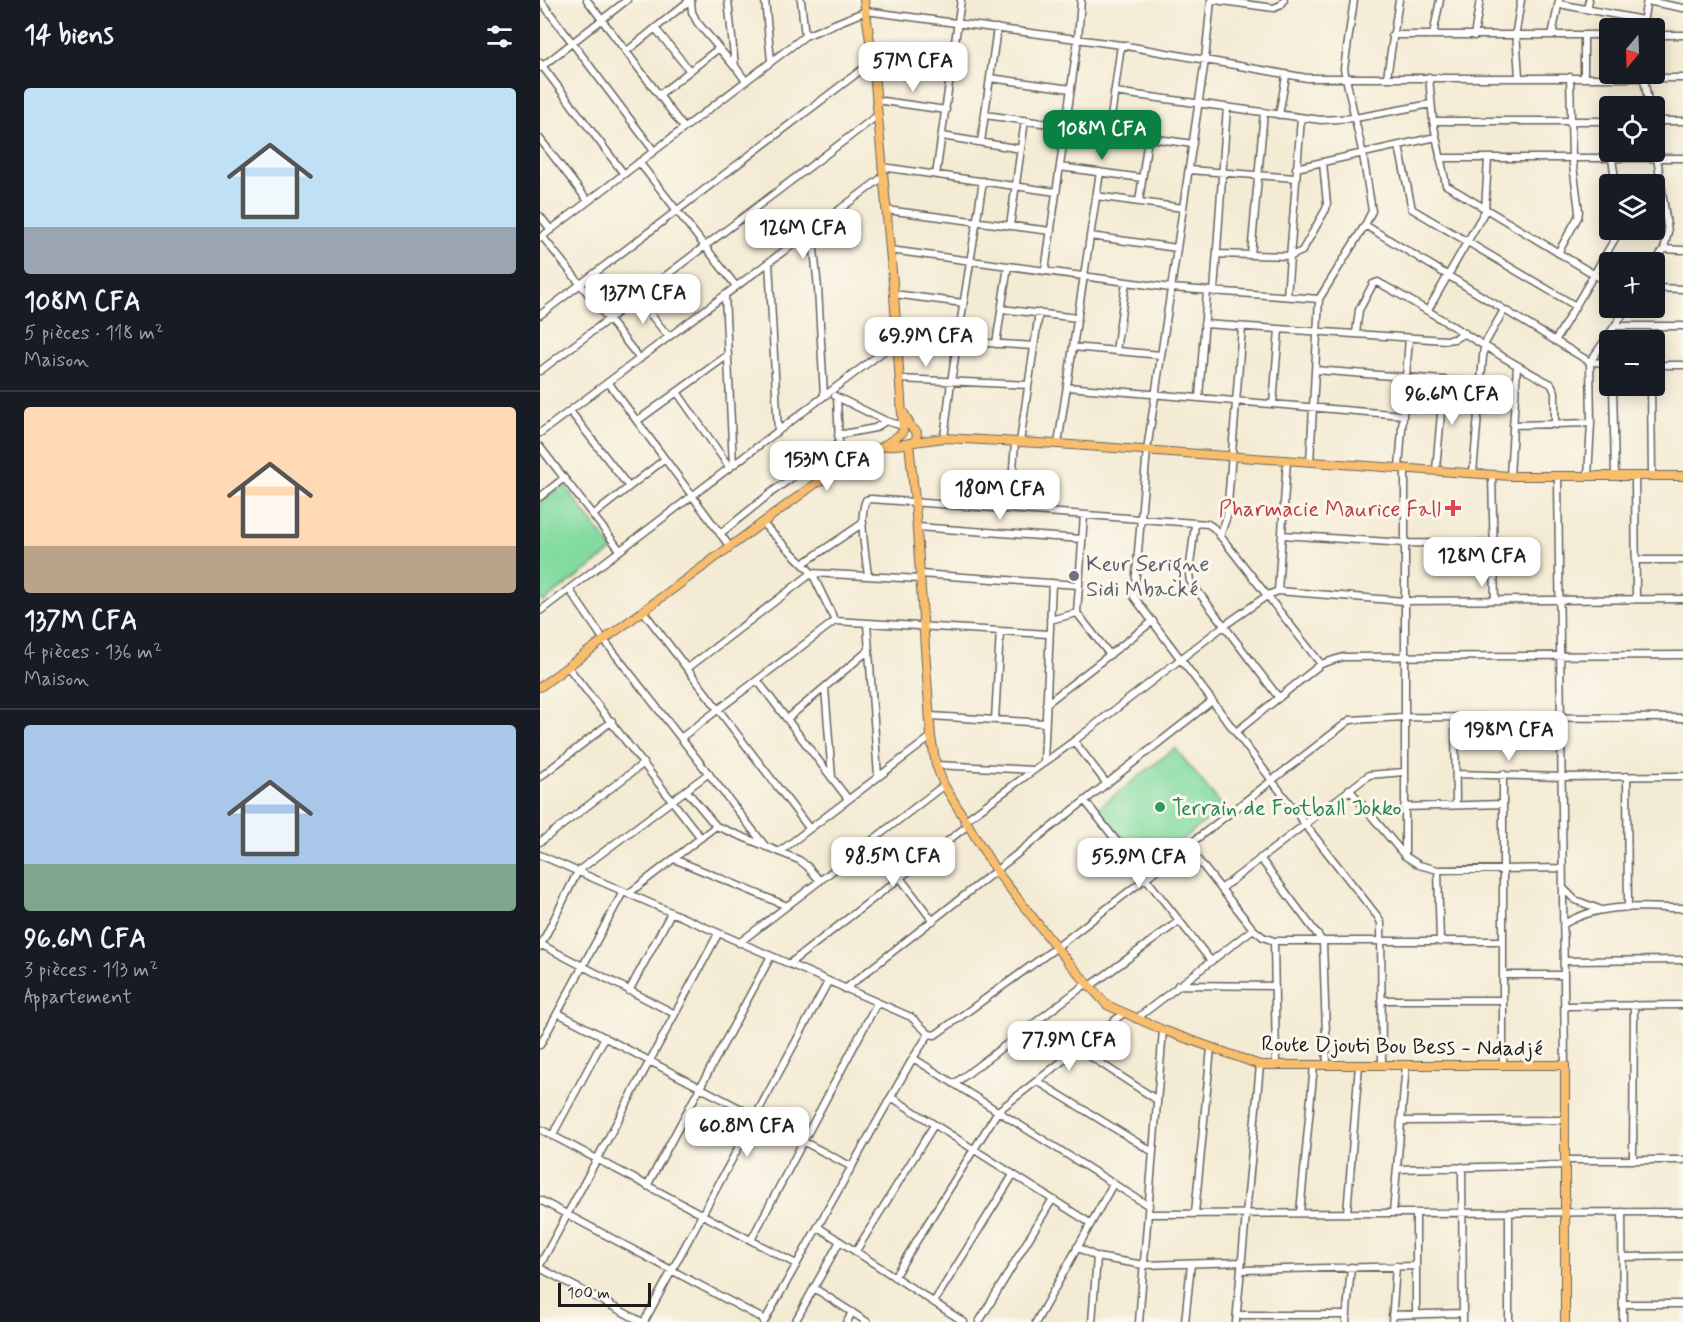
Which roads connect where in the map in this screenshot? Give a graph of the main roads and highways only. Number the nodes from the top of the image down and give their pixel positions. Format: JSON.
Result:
{"nodes":[{"id":1,"x":864,"y":0,"type":"edge"},
{"id":2,"x":907,"y":430,"type":"junction"},
{"id":3,"x":934,"y":438,"type":"junction"},
{"id":4,"x":910,"y":443,"type":"junction"},
{"id":5,"x":882,"y":447,"type":"junction"},
{"id":6,"x":1683,"y":476,"type":"edge"},
{"id":7,"x":541,"y":684,"type":"edge"},
{"id":8,"x":1565,"y":1322,"type":"edge"}],
"edges":[{"from":1,"to":2,"type":"main road"},
{"from":2,"to":3,"type":"main road"},
{"from":2,"to":4,"type":"main road"},
{"from":2,"to":4,"type":"main road"},
{"from":2,"to":5,"type":"main road"},
{"from":3,"to":4,"type":"main road"},
{"from":3,"to":6,"type":"main road"},
{"from":4,"to":5,"type":"main road"},
{"from":4,"to":8,"type":"main road","name":"Route Djouti Bou Bess - Ndadjé"},
{"from":5,"to":7,"type":"main road"}]}
